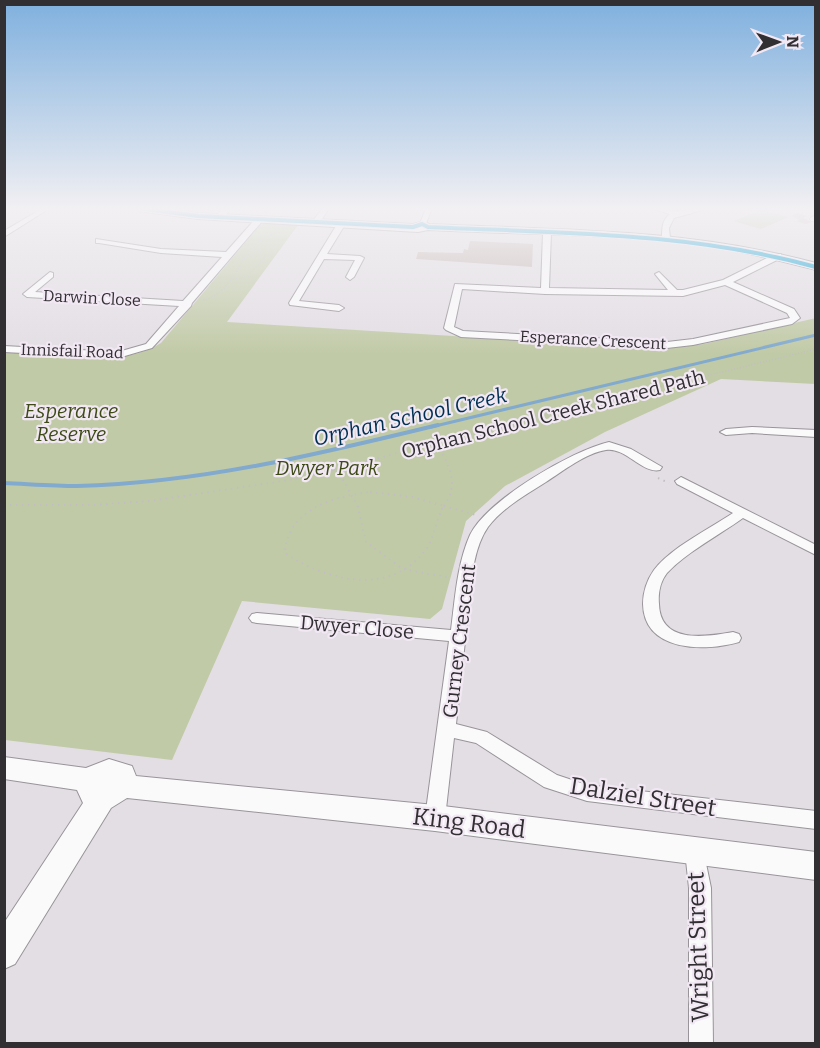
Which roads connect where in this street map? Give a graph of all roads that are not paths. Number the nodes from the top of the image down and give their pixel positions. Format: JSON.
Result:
{"nodes":[{"id":1,"x":227,"y":257,"type":"edge"},
{"id":2,"x":320,"y":257,"type":"edge"},
{"id":3,"x":339,"y":257,"type":"edge"},
{"id":4,"x":546,"y":257,"type":"edge"},
{"id":5,"x":776,"y":257,"type":"edge"},
{"id":6,"x":781,"y":257,"type":"edge"},
{"id":7,"x":816,"y":267,"type":"edge"},
{"id":8,"x":659,"y":274,"type":"dead end"},
{"id":9,"x":50,"y":275,"type":"dead end"},
{"id":10,"x":350,"y":277,"type":"dead end"},
{"id":11,"x":726,"y":282,"type":"junction"},
{"id":12,"x":544,"y":291,"type":"junction"},
{"id":13,"x":675,"y":293,"type":"junction"},
{"id":14,"x":189,"y":302,"type":"junction"},
{"id":15,"x":339,"y":308,"type":"dead end"},
{"id":16,"x":4,"y":349,"type":"edge"},
{"id":17,"x":726,"y":432,"type":"dead end"},
{"id":18,"x":816,"y":434,"type":"edge"},
{"id":19,"x":656,"y":467,"type":"dead end"},
{"id":20,"x":681,"y":481,"type":"dead end"},
{"id":21,"x":742,"y":513,"type":"junction"},
{"id":22,"x":816,"y":551,"type":"edge"},
{"id":23,"x":257,"y":618,"type":"dead end"},
{"id":24,"x":458,"y":636,"type":"junction"},
{"id":25,"x":733,"y":638,"type":"dead end"},
{"id":26,"x":448,"y":729,"type":"junction"},
{"id":27,"x":4,"y":768,"type":"edge"},
{"id":28,"x":105,"y":788,"type":"junction"},
{"id":29,"x":435,"y":818,"type":"junction"},
{"id":30,"x":816,"y":820,"type":"edge"},
{"id":31,"x":695,"y":851,"type":"junction"},
{"id":32,"x":816,"y":866,"type":"edge"},
{"id":33,"x":4,"y":953,"type":"edge"},
{"id":34,"x":701,"y":1044,"type":"edge"}],
"edges":[{"from":1,"to":14,"type":"street","name":"Innisfail Road"},
{"from":2,"to":15,"type":"street"},
{"from":3,"to":10,"type":"street"},
{"from":4,"to":12,"type":"street"},
{"from":5,"to":11,"type":"street"},
{"from":6,"to":7,"type":"street"},
{"from":8,"to":13,"type":"street"},
{"from":9,"to":14,"type":"street","name":"Darwin Close"},
{"from":11,"to":12,"type":"street","name":"Esperance Crescent"},
{"from":11,"to":13,"type":"street"},
{"from":12,"to":13,"type":"street"},
{"from":14,"to":16,"type":"street","name":"Innisfail Road"},
{"from":17,"to":18,"type":"street"},
{"from":19,"to":24,"type":"street","name":"Gurney Crescent"},
{"from":20,"to":21,"type":"street"},
{"from":21,"to":22,"type":"street"},
{"from":21,"to":25,"type":"street"},
{"from":23,"to":24,"type":"street","name":"Dwyer Close"},
{"from":24,"to":26,"type":"street","name":"Gurney Crescent"},
{"from":26,"to":29,"type":"street","name":"Gurney Crescent"},
{"from":26,"to":30,"type":"street","name":"Dalziel Street"},
{"from":27,"to":28,"type":"street","name":"King Road"},
{"from":28,"to":29,"type":"street","name":"King Road"},
{"from":28,"to":33,"type":"street"},
{"from":29,"to":31,"type":"street","name":"King Road"},
{"from":31,"to":32,"type":"street","name":"King Road"},
{"from":31,"to":34,"type":"street","name":"Wright Street"}]}
